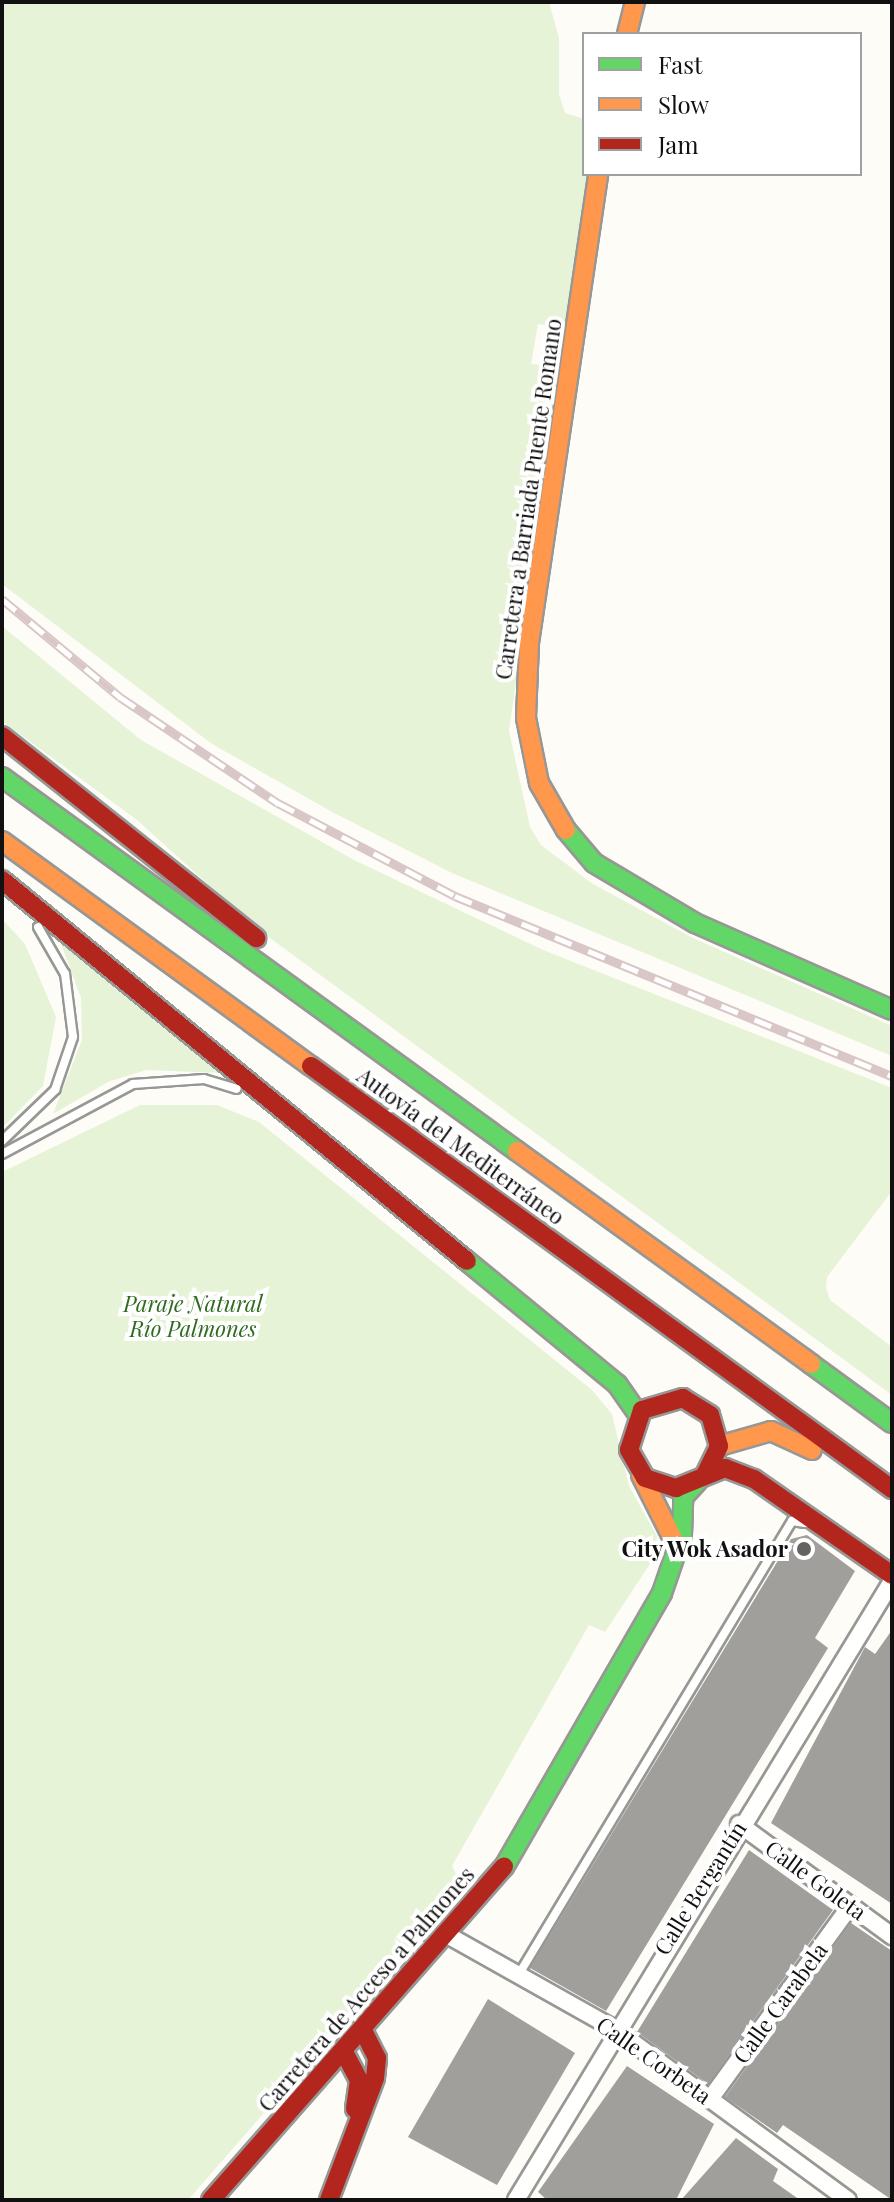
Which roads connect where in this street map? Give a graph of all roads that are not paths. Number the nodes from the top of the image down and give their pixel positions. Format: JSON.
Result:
{"nodes":[{"id":1,"x":635,"y":2,"type":"edge"},
{"id":2,"x":628,"y":32,"type":"edge"},
{"id":3,"x":598,"y":176,"type":"edge"},
{"id":4,"x":2,"y":736,"type":"edge"},
{"id":5,"x":2,"y":777,"type":"edge"},
{"id":6,"x":2,"y":841,"type":"edge"},
{"id":7,"x":2,"y":880,"type":"edge"},
{"id":8,"x":2,"y":888,"type":"edge"},
{"id":9,"x":892,"y":1010,"type":"edge"},
{"id":10,"x":355,"y":1034,"type":"junction"},
{"id":11,"x":303,"y":1131,"type":"junction"},
{"id":12,"x":2,"y":1141,"type":"edge"},
{"id":13,"x":2,"y":1154,"type":"edge"},
{"id":14,"x":638,"y":1414,"type":"junction"},
{"id":15,"x":892,"y":1423,"type":"edge"},
{"id":16,"x":719,"y":1446,"type":"junction"},
{"id":17,"x":638,"y":1470,"type":"junction"},
{"id":18,"x":701,"y":1478,"type":"junction"},
{"id":19,"x":892,"y":1489,"type":"edge"},
{"id":20,"x":892,"y":1510,"type":"edge"},
{"id":21,"x":825,"y":1527,"type":"junction"},
{"id":22,"x":676,"y":1545,"type":"junction"},
{"id":23,"x":892,"y":1578,"type":"edge"},
{"id":24,"x":739,"y":1824,"type":"junction"},
{"id":25,"x":850,"y":1906,"type":"junction"},
{"id":26,"x":449,"y":1936,"type":"junction"},
{"id":27,"x":892,"y":1936,"type":"edge"},
{"id":28,"x":519,"y":1974,"type":"junction"},
{"id":29,"x":613,"y":2028,"type":"junction"},
{"id":30,"x":364,"y":2032,"type":"junction"},
{"id":31,"x":344,"y":2052,"type":"junction"},
{"id":32,"x":710,"y":2099,"type":"junction"},
{"id":33,"x":345,"y":2150,"type":"junction"},
{"id":34,"x":211,"y":2200,"type":"edge"},
{"id":35,"x":329,"y":2200,"type":"edge"},
{"id":36,"x":516,"y":2200,"type":"edge"},
{"id":37,"x":848,"y":2200,"type":"edge"}],
"edges":[{"from":1,"to":2,"type":"main road"},
{"from":3,"to":9,"type":"main road","name":"Carretera a Barriada Puente Romano"},
{"from":4,"to":10,"type":"main road"},
{"from":5,"to":10,"type":"main road","name":"Autovía del Mediterráneo"},
{"from":6,"to":19,"type":"main road","name":"Autovía del Mediterráneo"},
{"from":7,"to":11,"type":"main road"},
{"from":8,"to":12,"type":"lane"},
{"from":10,"to":15,"type":"main road","name":"Autovía del Mediterráneo"},
{"from":11,"to":13,"type":"lane"},
{"from":11,"to":14,"type":"main road"},
{"from":14,"to":16,"type":"main road"},
{"from":14,"to":17,"type":"main road"},
{"from":16,"to":18,"type":"main road"},
{"from":16,"to":20,"type":"main road"},
{"from":17,"to":18,"type":"main road"},
{"from":17,"to":22,"type":"main road"},
{"from":18,"to":21,"type":"main road"},
{"from":18,"to":22,"type":"main road","name":"Carretera de Acceso a Palmones"},
{"from":21,"to":23,"type":"main road"},
{"from":21,"to":28,"type":"lane"},
{"from":22,"to":26,"type":"main road","name":"Carretera de Acceso a Palmones"},
{"from":23,"to":24,"type":"street","name":"Calle Bergantín"},
{"from":24,"to":25,"type":"street","name":"Calle Goleta"},
{"from":24,"to":29,"type":"street","name":"Calle Bergantín"},
{"from":25,"to":27,"type":"street","name":"Calle Goleta"},
{"from":25,"to":32,"type":"street","name":"Calle Carabela"},
{"from":26,"to":28,"type":"street","name":"Calle Corbeta"},
{"from":26,"to":30,"type":"main road","name":"Carretera de Acceso a Palmones"},
{"from":28,"to":29,"type":"street","name":"Calle Corbeta"},
{"from":29,"to":32,"type":"street","name":"Calle Corbeta"},
{"from":29,"to":36,"type":"street","name":"Calle Bergantín"},
{"from":30,"to":31,"type":"main road","name":"Carretera de Acceso a Palmones"},
{"from":30,"to":33,"type":"main road"},
{"from":31,"to":33,"type":"main road"},
{"from":31,"to":34,"type":"main road","name":"Carretera de Acceso a Palmones"},
{"from":32,"to":37,"type":"street","name":"Calle Corbeta"},
{"from":33,"to":35,"type":"main road"}]}
